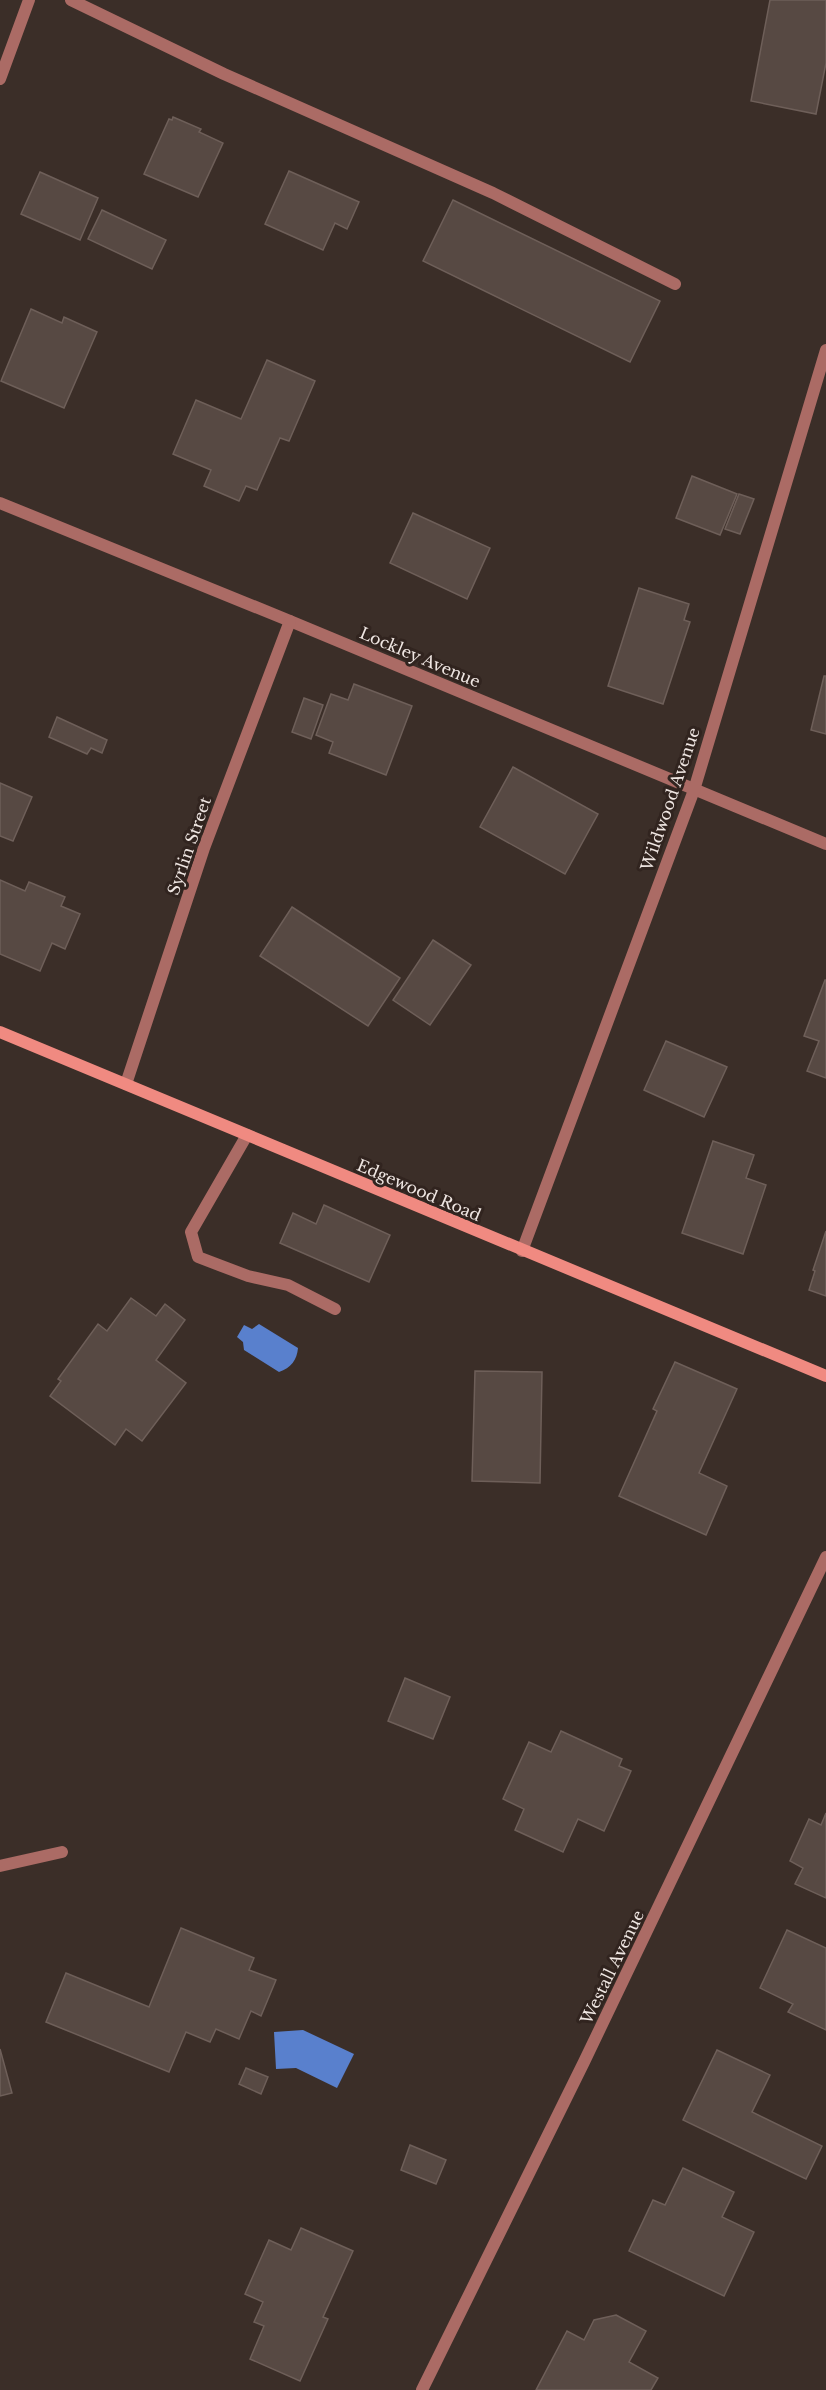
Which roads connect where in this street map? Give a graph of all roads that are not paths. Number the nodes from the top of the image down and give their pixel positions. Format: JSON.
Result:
{"nodes":[{"id":1,"x":29,"y":0,"type":"edge"},
{"id":2,"x":71,"y":0,"type":"edge"},
{"id":3,"x":0,"y":79,"type":"edge"},
{"id":4,"x":675,"y":284,"type":"dead end"},
{"id":5,"x":826,"y":350,"type":"edge"},
{"id":6,"x":0,"y":503,"type":"edge"},
{"id":7,"x":290,"y":621,"type":"junction"},
{"id":8,"x":694,"y":790,"type":"junction"},
{"id":9,"x":826,"y":844,"type":"edge"},
{"id":10,"x":0,"y":1032,"type":"edge"},
{"id":11,"x":126,"y":1084,"type":"junction"},
{"id":12,"x":247,"y":1135,"type":"junction"},
{"id":13,"x":522,"y":1251,"type":"junction"},
{"id":14,"x":335,"y":1309,"type":"dead end"},
{"id":15,"x":826,"y":1376,"type":"edge"},
{"id":16,"x":826,"y":1557,"type":"edge"},
{"id":17,"x":62,"y":1852,"type":"dead end"},
{"id":18,"x":0,"y":1866,"type":"edge"},
{"id":19,"x":422,"y":2390,"type":"edge"}],
"edges":[{"from":1,"to":3,"type":"street"},
{"from":2,"to":4,"type":"street"},
{"from":5,"to":8,"type":"street","name":"Wildwood Avenue"},
{"from":6,"to":7,"type":"street","name":"Lockley Avenue"},
{"from":7,"to":8,"type":"street","name":"Lockley Avenue"},
{"from":7,"to":11,"type":"street","name":"Syrlin Street"},
{"from":8,"to":9,"type":"street","name":"Lockley Avenue"},
{"from":8,"to":13,"type":"street","name":"Wildwood Avenue"},
{"from":10,"to":11,"type":"street","name":"Edgewood Road"},
{"from":11,"to":12,"type":"street","name":"Edgewood Road"},
{"from":12,"to":13,"type":"street","name":"Edgewood Road"},
{"from":12,"to":14,"type":"street"},
{"from":13,"to":15,"type":"street","name":"Edgewood Road"},
{"from":16,"to":19,"type":"street","name":"Westall Avenue"},
{"from":17,"to":18,"type":"street"}]}
